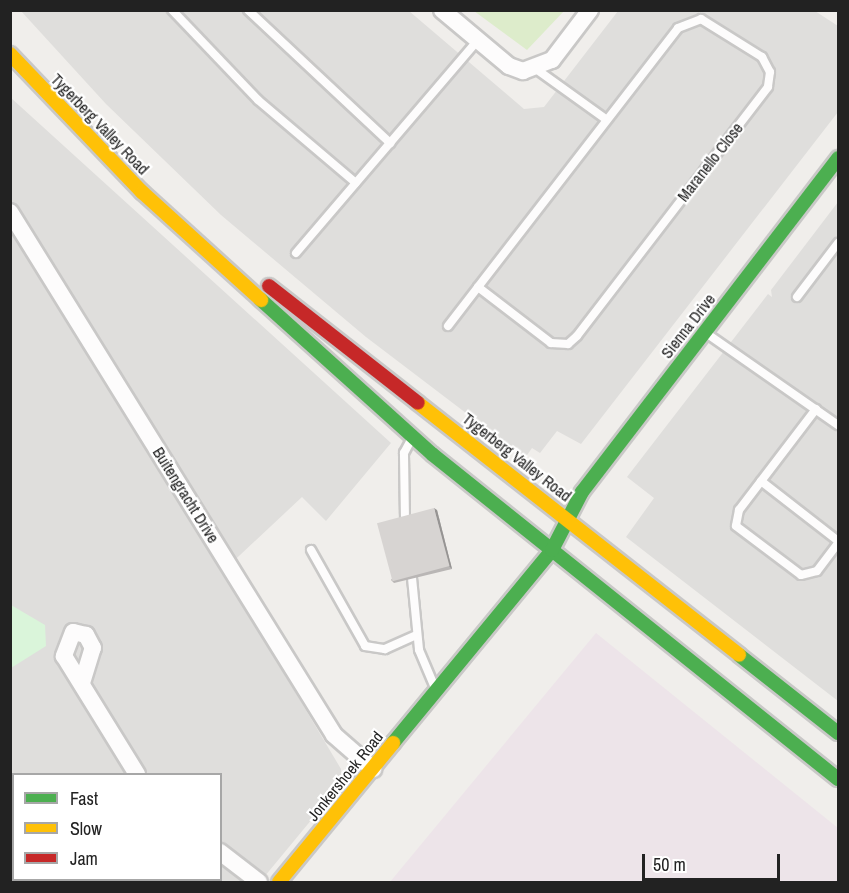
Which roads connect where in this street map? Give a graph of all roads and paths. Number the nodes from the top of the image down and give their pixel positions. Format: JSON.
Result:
{"nodes":[{"id":1,"x":172,"y":10,"type":"edge"},
{"id":2,"x":248,"y":10,"type":"edge"},
{"id":3,"x":442,"y":10,"type":"edge"},
{"id":4,"x":590,"y":10,"type":"edge"},
{"id":5,"x":477,"y":41,"type":"junction"},
{"id":6,"x":10,"y":54,"type":"edge"},
{"id":7,"x":536,"y":69,"type":"junction"},
{"id":8,"x":607,"y":120,"type":"junction"},
{"id":9,"x":390,"y":143,"type":"junction"},
{"id":10,"x":838,"y":158,"type":"edge"},
{"id":11,"x":356,"y":183,"type":"junction"},
{"id":12,"x":10,"y":212,"type":"edge"},
{"id":13,"x":168,"y":215,"type":"junction"},
{"id":14,"x":838,"y":243,"type":"edge"},
{"id":15,"x":296,"y":253,"type":"dead end"},
{"id":16,"x":478,"y":287,"type":"junction"},
{"id":17,"x":797,"y":297,"type":"dead end"},
{"id":18,"x":448,"y":326,"type":"dead end"},
{"id":19,"x":705,"y":332,"type":"junction"},
{"id":20,"x":816,"y":409,"type":"junction"},
{"id":21,"x":838,"y":425,"type":"edge"},
{"id":22,"x":413,"y":436,"type":"junction"},
{"id":23,"x":761,"y":481,"type":"junction"},
{"id":24,"x":567,"y":517,"type":"junction"},
{"id":25,"x":405,"y":519,"type":"edge"},
{"id":26,"x":838,"y":542,"type":"edge"},
{"id":27,"x":311,"y":550,"type":"dead end"},
{"id":28,"x":552,"y":550,"type":"junction"},
{"id":29,"x":412,"y":578,"type":"edge"},
{"id":30,"x":416,"y":635,"type":"junction"},
{"id":31,"x":82,"y":683,"type":"dead end"},
{"id":32,"x":436,"y":690,"type":"junction"},
{"id":33,"x":838,"y":733,"type":"edge"},
{"id":34,"x":373,"y":769,"type":"junction"},
{"id":35,"x":136,"y":773,"type":"edge"},
{"id":36,"x":838,"y":779,"type":"edge"},
{"id":37,"x":222,"y":854,"type":"edge"},
{"id":38,"x":259,"y":882,"type":"edge"},
{"id":39,"x":279,"y":882,"type":"edge"}],
"edges":[{"from":1,"to":11,"type":"lane"},
{"from":2,"to":9,"type":"lane"},
{"from":3,"to":5,"type":"street"},
{"from":4,"to":7,"type":"street"},
{"from":5,"to":7,"type":"street"},
{"from":5,"to":9,"type":"lane"},
{"from":6,"to":13,"type":"main road","name":"Tygerberg Valley Road"},
{"from":7,"to":8,"type":"lane"},
{"from":8,"to":16,"type":"lane","name":"Maranello Close"},
{"from":8,"to":16,"type":"lane","name":"Maranello Close"},
{"from":9,"to":11,"type":"lane"},
{"from":10,"to":19,"type":"main road","name":"Sienna Drive"},
{"from":11,"to":15,"type":"lane"},
{"from":12,"to":34,"type":"street","name":"Buitengracht Drive"},
{"from":13,"to":22,"type":"main road","name":"Tygerberg Valley Road"},
{"from":13,"to":24,"type":"main road","name":"Tygerberg Valley Road"},
{"from":14,"to":17,"type":"lane"},
{"from":16,"to":18,"type":"lane","name":"Maranello Close"},
{"from":19,"to":20,"type":"lane"},
{"from":19,"to":24,"type":"main road","name":"Sienna Drive"},
{"from":20,"to":21,"type":"lane"},
{"from":20,"to":23,"type":"lane"},
{"from":22,"to":25,"type":"lane"},
{"from":22,"to":28,"type":"main road","name":"Tygerberg Valley Road"},
{"from":23,"to":26,"type":"lane"},
{"from":23,"to":26,"type":"lane"},
{"from":24,"to":28,"type":"main road","name":"Sienna Drive"},
{"from":24,"to":33,"type":"main road","name":"Tygerberg Valley Road"},
{"from":27,"to":30,"type":"lane"},
{"from":28,"to":32,"type":"main road"},
{"from":28,"to":36,"type":"main road","name":"Tygerberg Valley Road"},
{"from":29,"to":30,"type":"lane"},
{"from":30,"to":32,"type":"lane"},
{"from":31,"to":35,"type":"street"},
{"from":32,"to":34,"type":"main road","name":"Jonkershoek Road"},
{"from":34,"to":39,"type":"main road","name":"Jonkershoek Road"},
{"from":37,"to":38,"type":"street"}]}
